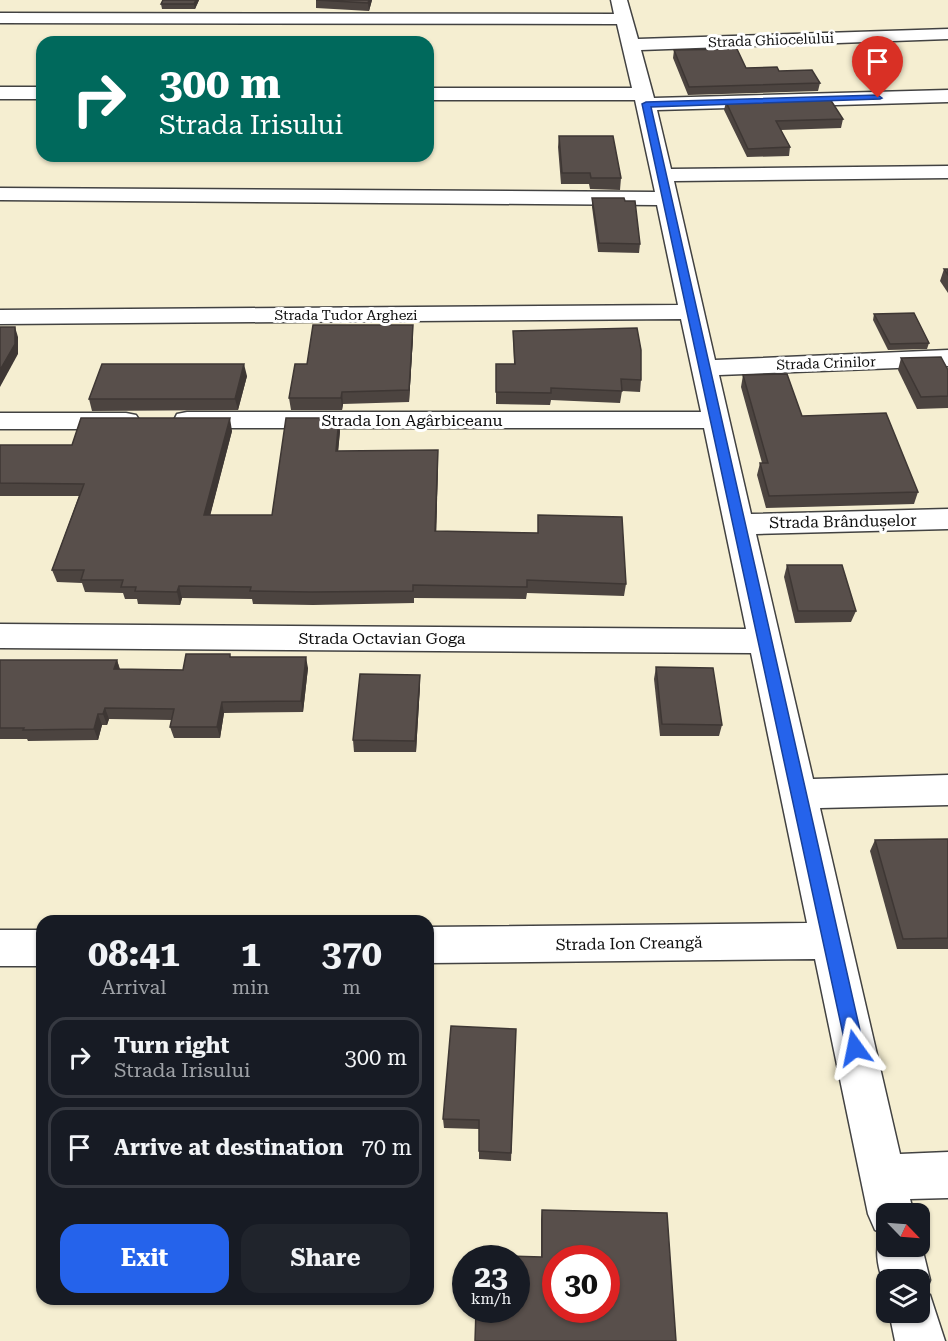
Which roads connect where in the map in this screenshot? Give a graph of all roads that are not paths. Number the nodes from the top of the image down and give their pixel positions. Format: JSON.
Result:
{"nodes":[{"id":1,"x":0,"y":18,"type":"edge"},
{"id":2,"x":624,"y":21,"type":"edge"},
{"id":3,"x":948,"y":34,"type":"edge"},
{"id":4,"x":0,"y":93,"type":"edge"},
{"id":5,"x":36,"y":93,"type":"edge"},
{"id":6,"x":434,"y":94,"type":"edge"},
{"id":7,"x":948,"y":96,"type":"edge"},
{"id":8,"x":645,"y":99,"type":"junction"},
{"id":9,"x":948,"y":172,"type":"edge"},
{"id":10,"x":665,"y":187,"type":"junction"},
{"id":11,"x":0,"y":195,"type":"edge"},
{"id":12,"x":693,"y":312,"type":"junction"},
{"id":13,"x":0,"y":317,"type":"edge"},
{"id":14,"x":948,"y":358,"type":"edge"},
{"id":15,"x":705,"y":368,"type":"junction"},
{"id":16,"x":716,"y":420,"type":"junction"},
{"id":17,"x":0,"y":421,"type":"edge"},
{"id":18,"x":948,"y":519,"type":"edge"},
{"id":19,"x":739,"y":524,"type":"junction"},
{"id":20,"x":0,"y":636,"type":"edge"},
{"id":21,"x":765,"y":641,"type":"junction"},
{"id":22,"x":948,"y":790,"type":"edge"},
{"id":23,"x":799,"y":794,"type":"junction"},
{"id":24,"x":831,"y":941,"type":"junction"},
{"id":25,"x":434,"y":945,"type":"edge"},
{"id":26,"x":0,"y":948,"type":"edge"},
{"id":27,"x":36,"y":948,"type":"edge"},
{"id":28,"x":948,"y":1174,"type":"edge"},
{"id":29,"x":887,"y":1195,"type":"edge"},
{"id":30,"x":916,"y":1323,"type":"edge"},
{"id":31,"x":920,"y":1341,"type":"edge"}],
"edges":[{"from":1,"to":2,"type":"street","name":"Strada Ghiocelului"},
{"from":2,"to":3,"type":"street","name":"Strada Ghiocelului"},
{"from":2,"to":8,"type":"street"},
{"from":4,"to":5,"type":"street"},
{"from":6,"to":8,"type":"street"},
{"from":7,"to":8,"type":"street"},
{"from":8,"to":10,"type":"street"},
{"from":9,"to":10,"type":"street"},
{"from":10,"to":11,"type":"street"},
{"from":10,"to":12,"type":"street"},
{"from":12,"to":13,"type":"street","name":"Strada Tudor Arghezi"},
{"from":12,"to":15,"type":"street"},
{"from":14,"to":15,"type":"street","name":"Strada Crinilor"},
{"from":15,"to":16,"type":"street"},
{"from":16,"to":17,"type":"street","name":"Strada Ion Agârbiceanu"},
{"from":16,"to":19,"type":"street"},
{"from":18,"to":19,"type":"street","name":"Strada Brândușelor"},
{"from":19,"to":21,"type":"street"},
{"from":20,"to":21,"type":"street","name":"Strada Octavian Goga"},
{"from":21,"to":23,"type":"street"},
{"from":22,"to":23,"type":"street"},
{"from":23,"to":24,"type":"street"},
{"from":24,"to":25,"type":"street","name":"Strada Ion Creangă"},
{"from":24,"to":29,"type":"street"},
{"from":26,"to":27,"type":"street"},
{"from":28,"to":29,"type":"street"},
{"from":30,"to":31,"type":"street"}]}
